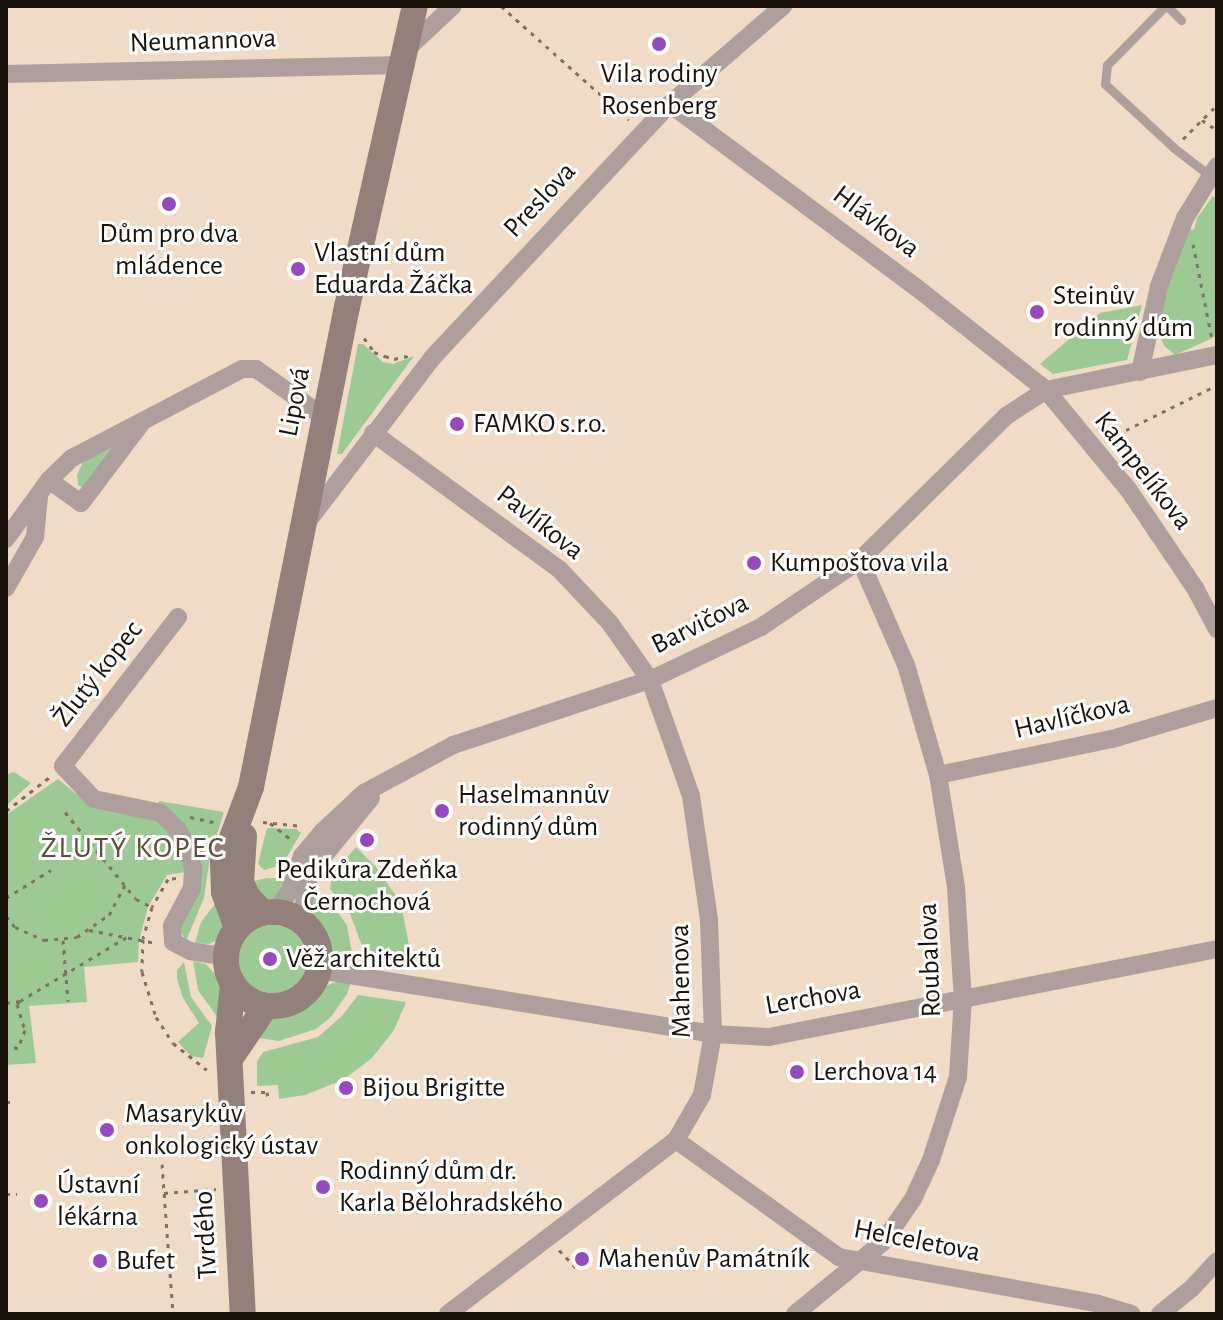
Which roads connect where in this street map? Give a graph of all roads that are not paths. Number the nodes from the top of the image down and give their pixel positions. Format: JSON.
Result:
{"nodes":[{"id":1,"x":415,"y":6,"type":"edge"},
{"id":2,"x":453,"y":6,"type":"edge"},
{"id":3,"x":783,"y":6,"type":"edge"},
{"id":4,"x":1166,"y":6,"type":"edge"},
{"id":5,"x":1181,"y":20,"type":"dead end"},
{"id":6,"x":403,"y":58,"type":"junction"},
{"id":7,"x":6,"y":74,"type":"edge"},
{"id":8,"x":670,"y":104,"type":"junction"},
{"id":9,"x":1213,"y":170,"type":"edge"},
{"id":10,"x":1214,"y":347,"type":"edge"},
{"id":11,"x":1140,"y":372,"type":"junction"},
{"id":12,"x":1046,"y":390,"type":"junction"},
{"id":13,"x":324,"y":417,"type":"junction"},
{"id":14,"x":144,"y":419,"type":"junction"},
{"id":15,"x":373,"y":433,"type":"junction"},
{"id":16,"x":49,"y":480,"type":"junction"},
{"id":17,"x":39,"y":497,"type":"junction"},
{"id":18,"x":301,"y":530,"type":"junction"},
{"id":19,"x":6,"y":539,"type":"edge"},
{"id":20,"x":860,"y":560,"type":"junction"},
{"id":21,"x":6,"y":588,"type":"edge"},
{"id":22,"x":178,"y":617,"type":"dead end"},
{"id":23,"x":1217,"y":629,"type":"edge"},
{"id":24,"x":650,"y":680,"type":"junction"},
{"id":25,"x":1217,"y":708,"type":"edge"},
{"id":26,"x":938,"y":775,"type":"junction"},
{"id":27,"x":381,"y":785,"type":"junction"},
{"id":28,"x":244,"y":820,"type":"junction"},
{"id":29,"x":269,"y":912,"type":"junction"},
{"id":30,"x":301,"y":921,"type":"junction"},
{"id":31,"x":237,"y":928,"type":"junction"},
{"id":32,"x":1217,"y":949,"type":"edge"},
{"id":33,"x":226,"y":957,"type":"junction"},
{"id":34,"x":319,"y":970,"type":"junction"},
{"id":35,"x":233,"y":985,"type":"junction"},
{"id":36,"x":963,"y":998,"type":"junction"},
{"id":37,"x":266,"y":1006,"type":"junction"},
{"id":38,"x":713,"y":1034,"type":"junction"},
{"id":39,"x":223,"y":1065,"type":"junction"},
{"id":40,"x":676,"y":1140,"type":"junction"},
{"id":41,"x":862,"y":1261,"type":"junction"},
{"id":42,"x":1217,"y":1261,"type":"edge"},
{"id":43,"x":243,"y":1314,"type":"edge"},
{"id":44,"x":448,"y":1314,"type":"edge"},
{"id":45,"x":795,"y":1314,"type":"edge"},
{"id":46,"x":1132,"y":1314,"type":"edge"},
{"id":47,"x":1160,"y":1314,"type":"edge"}],
"edges":[{"from":1,"to":6,"type":"street","name":"Lipová"},
{"from":2,"to":6,"type":"street"},
{"from":3,"to":8,"type":"street","name":"Preslova"},
{"from":4,"to":5,"type":"lane"},
{"from":4,"to":9,"type":"lane"},
{"from":6,"to":7,"type":"street","name":"Neumannova"},
{"from":6,"to":13,"type":"street","name":"Lipová"},
{"from":8,"to":12,"type":"street","name":"Hlávkova"},
{"from":8,"to":15,"type":"street","name":"Preslova"},
{"from":9,"to":11,"type":"street"},
{"from":10,"to":11,"type":"street","name":"Barvičova"},
{"from":11,"to":12,"type":"street","name":"Barvičova"},
{"from":12,"to":20,"type":"street","name":"Barvičova"},
{"from":12,"to":23,"type":"street","name":"Kampelíkova"},
{"from":13,"to":14,"type":"street"},
{"from":13,"to":18,"type":"street","name":"Lipová"},
{"from":14,"to":16,"type":"street"},
{"from":14,"to":16,"type":"street"},
{"from":15,"to":18,"type":"street","name":"Preslova"},
{"from":15,"to":24,"type":"street","name":"Pavlíkova"},
{"from":16,"to":17,"type":"street"},
{"from":17,"to":19,"type":"street"},
{"from":17,"to":21,"type":"street"},
{"from":18,"to":28,"type":"street","name":"Lipová"},
{"from":20,"to":24,"type":"street","name":"Barvičova"},
{"from":20,"to":26,"type":"street","name":"Roubalova"},
{"from":22,"to":33,"type":"street","name":"Žlutý kopec"},
{"from":24,"to":27,"type":"street","name":"Barvičova"},
{"from":24,"to":38,"type":"street","name":"Mahenova"},
{"from":25,"to":26,"type":"street","name":"Havlíčkova"},
{"from":26,"to":36,"type":"street","name":"Roubalova"},
{"from":27,"to":29,"type":"street","name":"Barvičova"},
{"from":27,"to":30,"type":"street","name":"Barvičova"},
{"from":28,"to":29,"type":"street","name":"Lipová"},
{"from":28,"to":31,"type":"street","name":"Lipová"},
{"from":29,"to":30,"type":"street"},
{"from":29,"to":31,"type":"street"},
{"from":30,"to":34,"type":"street"},
{"from":31,"to":33,"type":"street"},
{"from":32,"to":36,"type":"street","name":"Lerchova"},
{"from":33,"to":35,"type":"street"},
{"from":34,"to":37,"type":"street"},
{"from":34,"to":38,"type":"street","name":"Lerchova"},
{"from":35,"to":37,"type":"street"},
{"from":35,"to":39,"type":"street","name":"Tvrdého"},
{"from":36,"to":38,"type":"street","name":"Lerchova"},
{"from":36,"to":41,"type":"street","name":"Roubalova"},
{"from":37,"to":39,"type":"street"},
{"from":38,"to":40,"type":"street","name":"Mahenova"},
{"from":39,"to":43,"type":"street","name":"Tvrdého"},
{"from":40,"to":41,"type":"street","name":"Helceletova"},
{"from":40,"to":44,"type":"street","name":"Mahenova"},
{"from":41,"to":45,"type":"street","name":"Roubalova"},
{"from":41,"to":46,"type":"street","name":"Helceletova"},
{"from":42,"to":47,"type":"street"}]}
